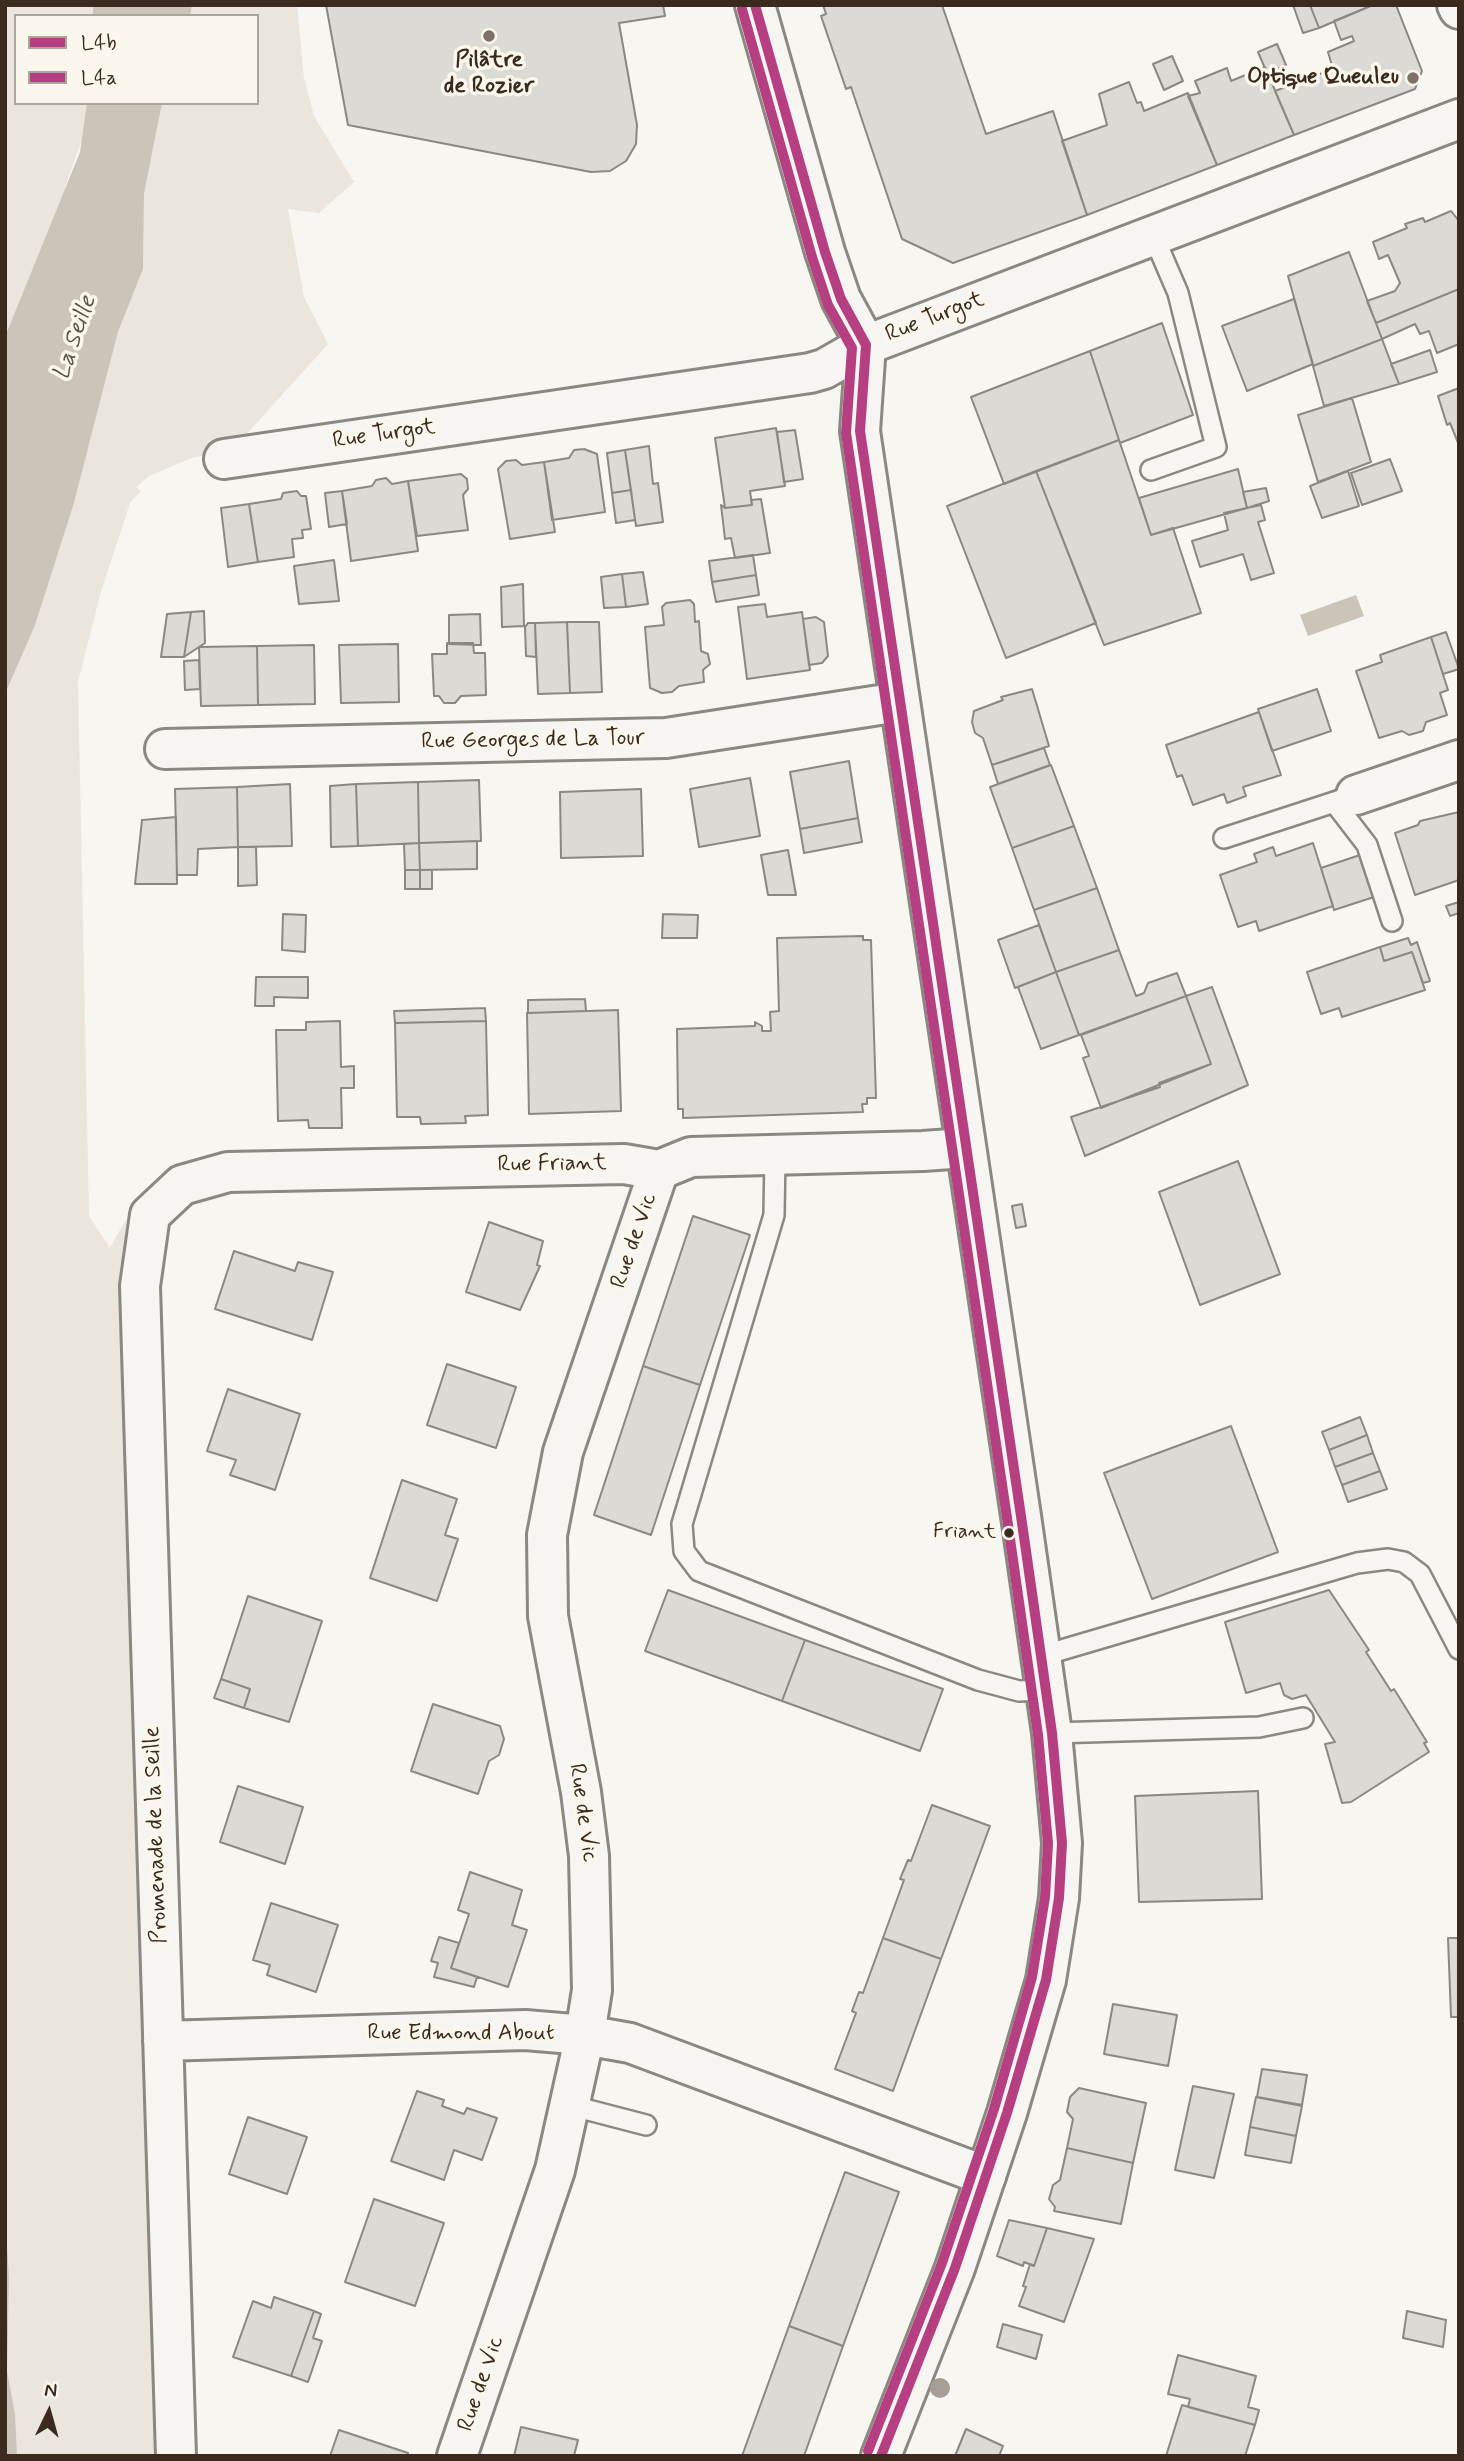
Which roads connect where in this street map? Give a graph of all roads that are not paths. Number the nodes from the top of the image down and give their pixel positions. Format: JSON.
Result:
{"nodes":[{"id":1,"x":755,"y":5,"type":"edge"},
{"id":2,"x":1459,"y":119,"type":"edge"},
{"id":3,"x":1153,"y":235,"type":"junction"},
{"id":4,"x":866,"y":345,"type":"junction"},
{"id":5,"x":224,"y":459,"type":"dead end"},
{"id":6,"x":1152,"y":470,"type":"dead end"},
{"id":7,"x":898,"y":702,"type":"junction"},
{"id":8,"x":165,"y":749,"type":"dead end"},
{"id":9,"x":1459,"y":760,"type":"edge"},
{"id":10,"x":1345,"y":799,"type":"junction"},
{"id":11,"x":1224,"y":838,"type":"dead end"},
{"id":12,"x":1392,"y":921,"type":"dead end"},
{"id":13,"x":965,"y":1147,"type":"junction"},
{"id":14,"x":775,"y":1154,"type":"junction"},
{"id":15,"x":659,"y":1170,"type":"junction"},
{"id":16,"x":150,"y":1215,"type":"joint"},
{"id":17,"x":1459,"y":1649,"type":"edge"},
{"id":18,"x":1043,"y":1673,"type":"junction"},
{"id":19,"x":1303,"y":1718,"type":"dead end"},
{"id":20,"x":1052,"y":1732,"type":"junction"},
{"id":21,"x":585,"y":2035,"type":"junction"},
{"id":22,"x":163,"y":2041,"type":"junction"},
{"id":23,"x":569,"y":2105,"type":"junction"},
{"id":24,"x":646,"y":2125,"type":"dead end"},
{"id":25,"x":986,"y":2176,"type":"junction"},
{"id":26,"x":176,"y":2456,"type":"edge"},
{"id":27,"x":457,"y":2456,"type":"edge"},
{"id":28,"x":881,"y":2456,"type":"edge"}],
"edges":[{"from":1,"to":4,"type":"street"},
{"from":2,"to":3,"type":"street","name":"Rue Turgot"},
{"from":3,"to":4,"type":"street","name":"Rue Turgot"},
{"from":3,"to":6,"type":"lane"},
{"from":4,"to":5,"type":"street","name":"Rue Turgot"},
{"from":4,"to":7,"type":"street"},
{"from":7,"to":8,"type":"street","name":"Rue Georges de La Tour"},
{"from":7,"to":13,"type":"street"},
{"from":9,"to":10,"type":"street"},
{"from":10,"to":11,"type":"lane"},
{"from":10,"to":12,"type":"lane"},
{"from":13,"to":14,"type":"street"},
{"from":13,"to":18,"type":"street"},
{"from":14,"to":15,"type":"street"},
{"from":14,"to":18,"type":"lane"},
{"from":15,"to":16,"type":"street","name":"Rue Friant"},
{"from":15,"to":21,"type":"street","name":"Rue de Vic"},
{"from":16,"to":22,"type":"street","name":"Promenade de la Seille"},
{"from":17,"to":18,"type":"lane"},
{"from":18,"to":20,"type":"street"},
{"from":19,"to":20,"type":"lane"},
{"from":20,"to":25,"type":"street"},
{"from":21,"to":22,"type":"street","name":"Rue Edmond About"},
{"from":21,"to":23,"type":"street","name":"Rue de Vic"},
{"from":21,"to":25,"type":"street","name":"Rue Edmond About"},
{"from":22,"to":26,"type":"street","name":"Promenade de la Seille"},
{"from":23,"to":24,"type":"lane"},
{"from":23,"to":27,"type":"street","name":"Rue de Vic"},
{"from":25,"to":28,"type":"street"}]}
